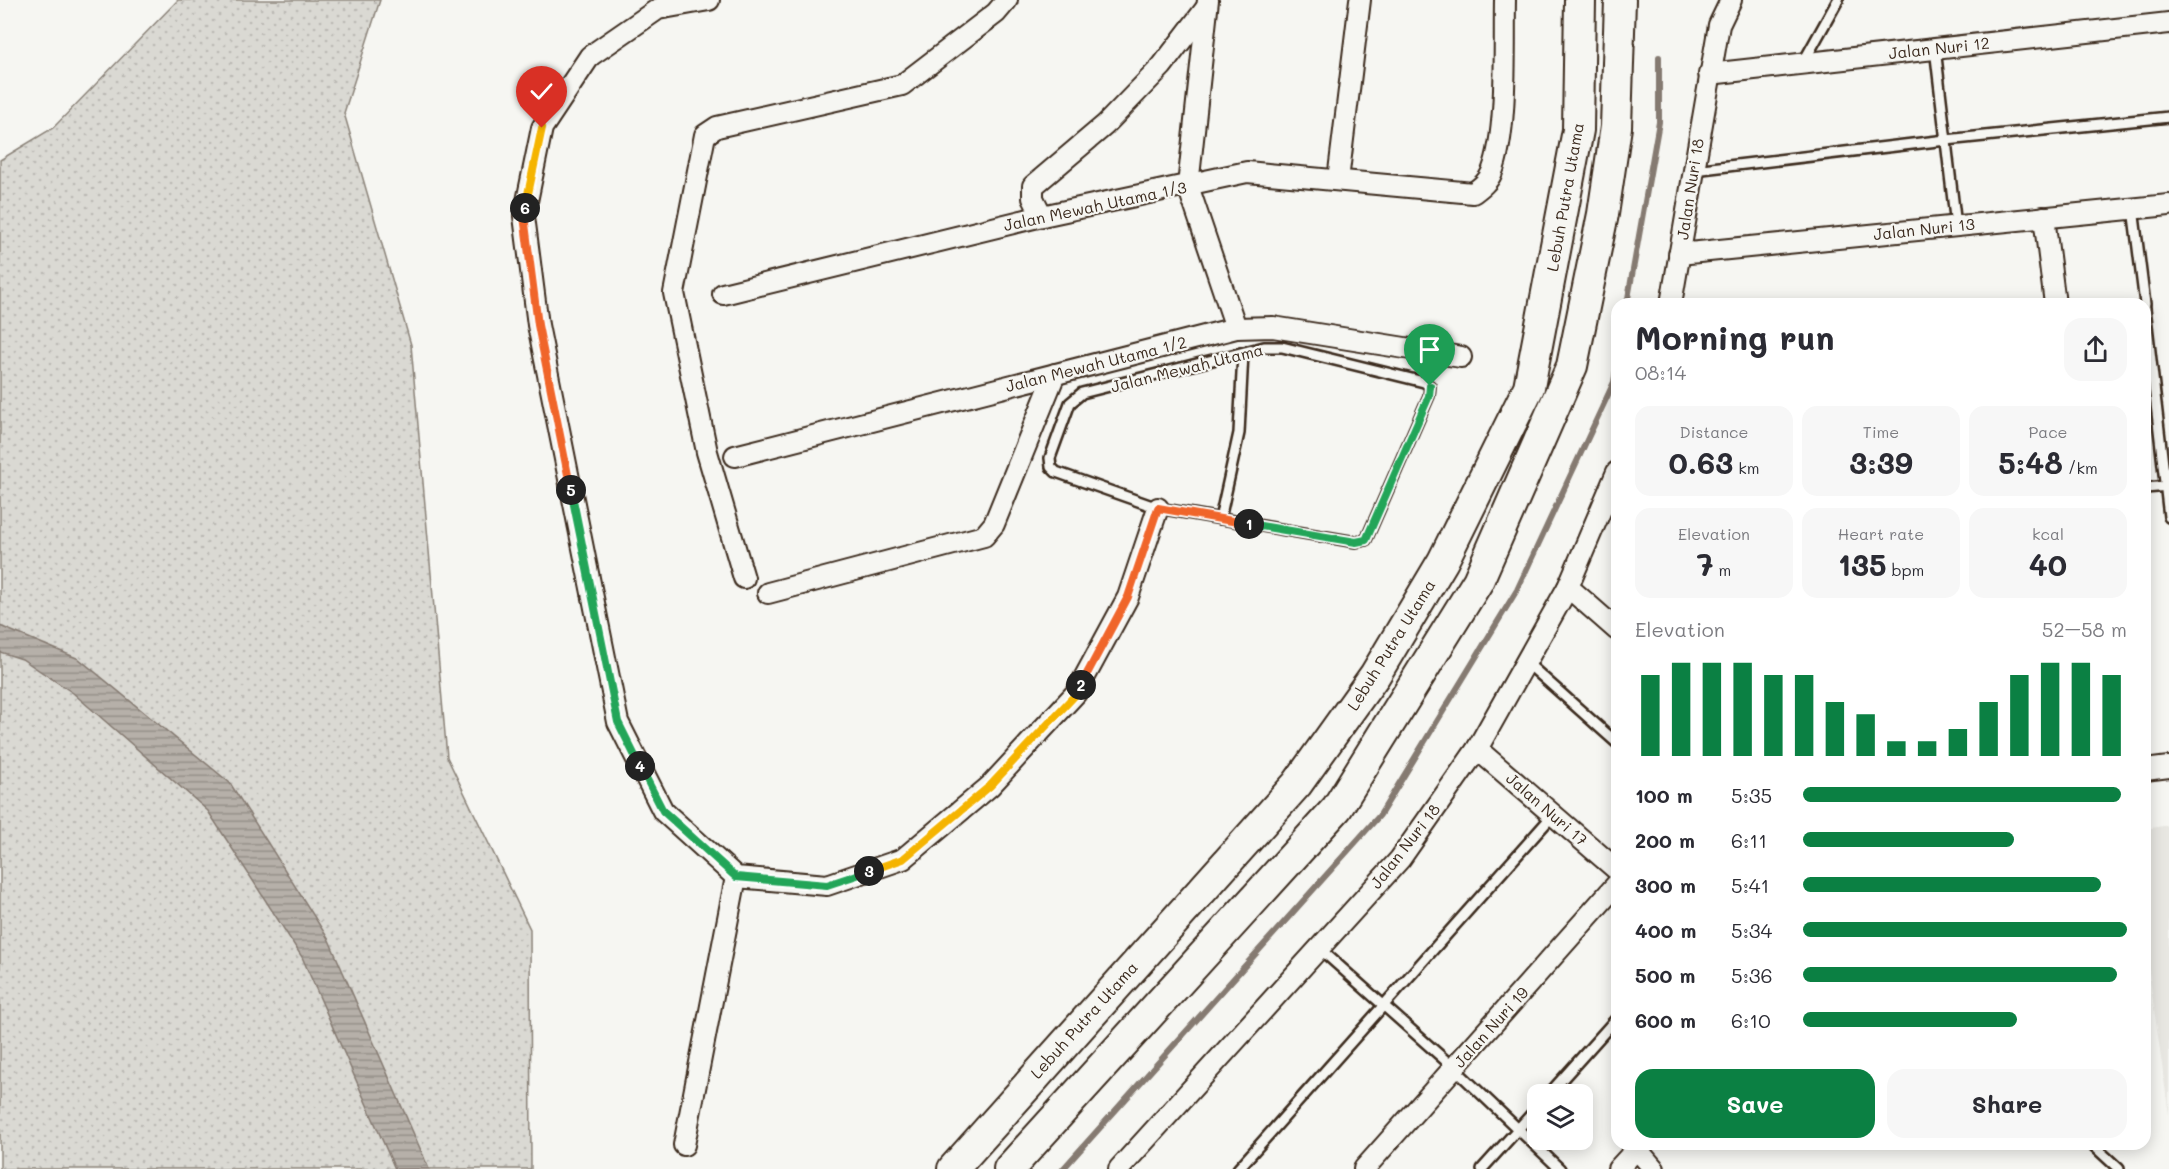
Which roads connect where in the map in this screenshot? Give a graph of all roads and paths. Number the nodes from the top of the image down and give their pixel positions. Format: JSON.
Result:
{"nodes":[{"id":1,"x":709,"y":0,"type":"edge"},
{"id":2,"x":1007,"y":0,"type":"edge"},
{"id":3,"x":1360,"y":0,"type":"edge"},
{"id":4,"x":1505,"y":0,"type":"edge"},
{"id":5,"x":1580,"y":0,"type":"edge"},
{"id":6,"x":1620,"y":0,"type":"edge"},
{"id":7,"x":1731,"y":0,"type":"edge"},
{"id":8,"x":1838,"y":0,"type":"edge"},
{"id":9,"x":1208,"y":4,"type":"edge"},
{"id":10,"x":2169,"y":23,"type":"edge"},
{"id":11,"x":1935,"y":48,"type":"junction"},
{"id":12,"x":1803,"y":63,"type":"junction"},
{"id":13,"x":1709,"y":74,"type":"junction"},
{"id":14,"x":2169,"y":117,"type":"edge"},
{"id":15,"x":1946,"y":140,"type":"junction"},
{"id":16,"x":1694,"y":170,"type":"junction"},
{"id":17,"x":1338,"y":180,"type":"junction"},
{"id":18,"x":1188,"y":186,"type":"junction"},
{"id":19,"x":2169,"y":205,"type":"edge"},
{"id":20,"x":2133,"y":208,"type":"junction"},
{"id":21,"x":1042,"y":216,"type":"junction"},
{"id":22,"x":2044,"y":217,"type":"junction"},
{"id":23,"x":1956,"y":226,"type":"junction"},
{"id":24,"x":1679,"y":254,"type":"junction"},
{"id":25,"x":723,"y":294,"type":"dead end"},
{"id":26,"x":1672,"y":298,"type":"edge"},
{"id":27,"x":2054,"y":298,"type":"edge"},
{"id":28,"x":2144,"y":298,"type":"edge"},
{"id":29,"x":1236,"y":328,"type":"junction"},
{"id":30,"x":1243,"y":352,"type":"junction"},
{"id":31,"x":2151,"y":355,"type":"edge"},
{"id":32,"x":1461,"y":357,"type":"dead end"},
{"id":33,"x":1055,"y":374,"type":"junction"},
{"id":34,"x":735,"y":456,"type":"dead end"},
{"id":35,"x":1611,"y":486,"type":"edge"},
{"id":36,"x":2167,"y":486,"type":"edge"},
{"id":37,"x":2151,"y":487,"type":"edge"},
{"id":38,"x":1158,"y":508,"type":"junction"},
{"id":39,"x":2169,"y":517,"type":"edge"},
{"id":40,"x":1220,"y":519,"type":"junction"},
{"id":41,"x":744,"y":578,"type":"dead end"},
{"id":42,"x":1568,"y":587,"type":"junction"},
{"id":43,"x":768,"y":593,"type":"dead end"},
{"id":44,"x":1611,"y":625,"type":"edge"},
{"id":45,"x":1526,"y":662,"type":"junction"},
{"id":46,"x":1611,"y":738,"type":"edge"},
{"id":47,"x":1477,"y":748,"type":"junction"},
{"id":48,"x":2169,"y":767,"type":"edge"},
{"id":49,"x":2151,"y":769,"type":"edge"},
{"id":50,"x":1553,"y":814,"type":"junction"},
{"id":51,"x":1611,"y":865,"type":"edge"},
{"id":52,"x":736,"y":877,"type":"junction"},
{"id":53,"x":1611,"y":891,"type":"edge"},
{"id":54,"x":1319,"y":948,"type":"junction"},
{"id":55,"x":1384,"y":1005,"type":"junction"},
{"id":56,"x":1611,"y":1025,"type":"edge"},
{"id":57,"x":1454,"y":1068,"type":"junction"},
{"id":58,"x":1558,"y":1084,"type":"edge"},
{"id":59,"x":1527,"y":1119,"type":"edge"},
{"id":60,"x":1519,"y":1128,"type":"junction"},
{"id":61,"x":684,"y":1145,"type":"dead end"},
{"id":62,"x":1636,"y":1150,"type":"edge"},
{"id":63,"x":1641,"y":1150,"type":"edge"},
{"id":64,"x":2098,"y":1150,"type":"edge"},
{"id":65,"x":953,"y":1169,"type":"edge"},
{"id":66,"x":1009,"y":1169,"type":"edge"},
{"id":67,"x":1119,"y":1169,"type":"edge"},
{"id":68,"x":1238,"y":1169,"type":"edge"},
{"id":69,"x":1364,"y":1169,"type":"edge"},
{"id":70,"x":1482,"y":1169,"type":"edge"},
{"id":71,"x":1560,"y":1169,"type":"edge"},
{"id":72,"x":1618,"y":1169,"type":"edge"},
{"id":73,"x":1654,"y":1169,"type":"edge"},
{"id":74,"x":2119,"y":1169,"type":"edge"}],
"edges":[{"from":1,"to":52,"type":"street"},
{"from":2,"to":41,"type":"street"},
{"from":3,"to":17,"type":"street"},
{"from":4,"to":17,"type":"street","name":"Jalan Mewah Utama 1/3"},
{"from":5,"to":65,"type":"main road","name":"Lebuh Putra Utama"},
{"from":6,"to":66,"type":"main road"},
{"from":7,"to":13,"type":"street","name":"Jalan Nuri 18"},
{"from":8,"to":12,"type":"lane"},
{"from":9,"to":18,"type":"street"},
{"from":9,"to":21,"type":"street"},
{"from":10,"to":11,"type":"street","name":"Jalan Nuri 12"},
{"from":11,"to":12,"type":"street","name":"Jalan Nuri 12"},
{"from":11,"to":15,"type":"lane"},
{"from":12,"to":13,"type":"street","name":"Jalan Nuri 12"},
{"from":13,"to":16,"type":"street","name":"Jalan Nuri 18"},
{"from":14,"to":15,"type":"lane"},
{"from":15,"to":16,"type":"lane"},
{"from":15,"to":23,"type":"lane"},
{"from":16,"to":24,"type":"street","name":"Jalan Nuri 18"},
{"from":17,"to":18,"type":"street","name":"Jalan Mewah Utama 1/3"},
{"from":18,"to":21,"type":"street","name":"Jalan Mewah Utama 1/3"},
{"from":18,"to":29,"type":"street"},
{"from":19,"to":20,"type":"street","name":"Jalan Nuri 13"},
{"from":20,"to":22,"type":"street","name":"Jalan Nuri 13"},
{"from":20,"to":28,"type":"lane"},
{"from":21,"to":25,"type":"street","name":"Jalan Mewah Utama 1/3"},
{"from":22,"to":23,"type":"street","name":"Jalan Nuri 13"},
{"from":22,"to":27,"type":"street"},
{"from":23,"to":24,"type":"street","name":"Jalan Nuri 13"},
{"from":24,"to":26,"type":"street","name":"Jalan Nuri 18"},
{"from":29,"to":32,"type":"street","name":"Jalan Mewah Utama 1/2"},
{"from":29,"to":33,"type":"street","name":"Jalan Mewah Utama 1/2"},
{"from":30,"to":38,"type":"lane","name":"Jalan Mewah Utama"},
{"from":30,"to":40,"type":"lane"},
{"from":30,"to":40,"type":"lane","name":"Jalan Mewah Utama"},
{"from":31,"to":36,"type":"lane"},
{"from":33,"to":34,"type":"street","name":"Jalan Mewah Utama 1/2"},
{"from":33,"to":43,"type":"street"},
{"from":35,"to":42,"type":"street","name":"Jalan Nuri 18"},
{"from":36,"to":37,"type":"lane"},
{"from":36,"to":39,"type":"lane"},
{"from":38,"to":40,"type":"lane","name":"Jalan Mewah Utama"},
{"from":38,"to":52,"type":"street"},
{"from":42,"to":44,"type":"street"},
{"from":42,"to":45,"type":"street","name":"Jalan Nuri 18"},
{"from":45,"to":46,"type":"lane"},
{"from":45,"to":47,"type":"street","name":"Jalan Nuri 18"},
{"from":47,"to":50,"type":"street","name":"Jalan Nuri 17"},
{"from":47,"to":54,"type":"street","name":"Jalan Nuri 18"},
{"from":48,"to":49,"type":"street"},
{"from":50,"to":51,"type":"street","name":"Jalan Nuri 17"},
{"from":50,"to":55,"type":"lane"},
{"from":52,"to":61,"type":"street"},
{"from":53,"to":57,"type":"street","name":"Jalan Nuri 19"},
{"from":54,"to":55,"type":"lane"},
{"from":54,"to":67,"type":"street","name":"Jalan Nuri 18"},
{"from":55,"to":57,"type":"lane"},
{"from":55,"to":68,"type":"lane"},
{"from":56,"to":58,"type":"lane"},
{"from":57,"to":60,"type":"lane"},
{"from":57,"to":69,"type":"street","name":"Jalan Nuri 19"},
{"from":59,"to":60,"type":"lane"},
{"from":60,"to":70,"type":"lane"},
{"from":60,"to":71,"type":"lane"},
{"from":62,"to":72,"type":"street"},
{"from":63,"to":73,"type":"street"},
{"from":64,"to":74,"type":"lane"}]}
